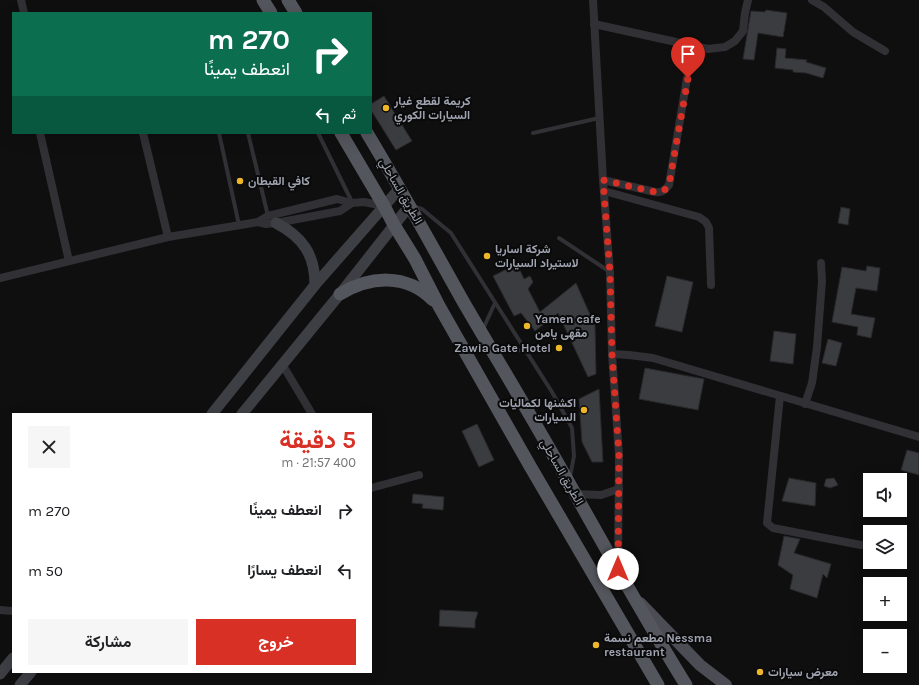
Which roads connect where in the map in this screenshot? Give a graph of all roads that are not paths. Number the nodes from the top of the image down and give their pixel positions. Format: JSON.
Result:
{"nodes":[{"id":1,"x":21,"y":0,"type":"edge"},
{"id":2,"x":263,"y":0,"type":"edge"},
{"id":3,"x":288,"y":0,"type":"edge"},
{"id":4,"x":593,"y":0,"type":"edge"},
{"id":5,"x":748,"y":0,"type":"edge"},
{"id":6,"x":812,"y":0,"type":"edge"},
{"id":7,"x":24,"y":12,"type":"edge"},
{"id":8,"x":270,"y":12,"type":"edge"},
{"id":9,"x":295,"y":12,"type":"edge"},
{"id":10,"x":594,"y":24,"type":"junction"},
{"id":11,"x":885,"y":51,"type":"dead end"},
{"id":12,"x":688,"y":78,"type":"dead end"},
{"id":13,"x":599,"y":118,"type":"junction"},
{"id":14,"x":533,"y":133,"type":"dead end"},
{"id":15,"x":40,"y":134,"type":"edge"},
{"id":16,"x":143,"y":134,"type":"edge"},
{"id":17,"x":220,"y":134,"type":"edge"},
{"id":18,"x":248,"y":134,"type":"edge"},
{"id":19,"x":318,"y":134,"type":"edge"},
{"id":20,"x":342,"y":134,"type":"edge"},
{"id":21,"x":368,"y":134,"type":"edge"},
{"id":22,"x":603,"y":180,"type":"junction"},
{"id":23,"x":400,"y":188,"type":"junction"},
{"id":24,"x":604,"y":191,"type":"junction"},
{"id":25,"x":352,"y":202,"type":"junction"},
{"id":26,"x":410,"y":205,"type":"junction"},
{"id":27,"x":384,"y":206,"type":"junction"},
{"id":28,"x":272,"y":220,"type":"junction"},
{"id":29,"x":239,"y":225,"type":"junction"},
{"id":30,"x":394,"y":225,"type":"junction"},
{"id":31,"x":168,"y":238,"type":"junction"},
{"id":32,"x":559,"y":238,"type":"dead end"},
{"id":33,"x":69,"y":261,"type":"junction"},
{"id":34,"x":821,"y":263,"type":"dead end"},
{"id":35,"x":610,"y":273,"type":"junction"},
{"id":36,"x":0,"y":278,"type":"edge"},
{"id":37,"x":315,"y":285,"type":"junction"},
{"id":38,"x":711,"y":285,"type":"dead end"},
{"id":39,"x":340,"y":294,"type":"junction"},
{"id":40,"x":495,"y":303,"type":"junction"},
{"id":41,"x":439,"y":306,"type":"junction"},
{"id":42,"x":482,"y":333,"type":"junction"},
{"id":43,"x":490,"y":347,"type":"junction"},
{"id":44,"x":526,"y":350,"type":"junction"},
{"id":45,"x":612,"y":354,"type":"junction"},
{"id":46,"x":282,"y":364,"type":"junction"},
{"id":47,"x":780,"y":396,"type":"junction"},
{"id":48,"x":805,"y":404,"type":"junction"},
{"id":49,"x":213,"y":413,"type":"edge"},
{"id":50,"x":243,"y":413,"type":"edge"},
{"id":51,"x":311,"y":413,"type":"edge"},
{"id":52,"x":919,"y":437,"type":"edge"},
{"id":53,"x":419,"y":475,"type":"dead end"},
{"id":54,"x":569,"y":483,"type":"junction"},
{"id":55,"x":372,"y":488,"type":"edge"},
{"id":56,"x":619,"y":489,"type":"junction"},
{"id":57,"x":575,"y":494,"type":"junction"},
{"id":58,"x":861,"y":545,"type":"dead end"},
{"id":59,"x":618,"y":569,"type":"junction"},
{"id":60,"x":630,"y":592,"type":"junction"},
{"id":61,"x":0,"y":610,"type":"edge"},
{"id":62,"x":12,"y":611,"type":"edge"},
{"id":63,"x":12,"y":659,"type":"edge"},
{"id":64,"x":30,"y":673,"type":"edge"},
{"id":65,"x":0,"y":674,"type":"edge"},
{"id":66,"x":20,"y":685,"type":"edge"},
{"id":67,"x":658,"y":685,"type":"edge"},
{"id":68,"x":686,"y":685,"type":"edge"},
{"id":69,"x":726,"y":685,"type":"edge"}],
"edges":[{"from":1,"to":7,"type":"street"},
{"from":2,"to":8,"type":"highway"},
{"from":3,"to":9,"type":"highway"},
{"from":4,"to":10,"type":"street"},
{"from":5,"to":10,"type":"street"},
{"from":6,"to":11,"type":"street"},
{"from":10,"to":13,"type":"street"},
{"from":12,"to":22,"type":"street"},
{"from":13,"to":14,"type":"lane"},
{"from":13,"to":22,"type":"street"},
{"from":15,"to":33,"type":"street"},
{"from":16,"to":31,"type":"street"},
{"from":17,"to":29,"type":"lane"},
{"from":18,"to":28,"type":"lane"},
{"from":19,"to":25,"type":"lane"},
{"from":20,"to":27,"type":"highway","name":"الطريق الساحلي"},
{"from":21,"to":23,"type":"highway","name":"الطريق الساحلي"},
{"from":22,"to":24,"type":"street"},
{"from":23,"to":26,"type":"highway","name":"الطريق الساحلي"},
{"from":23,"to":27,"type":"main road"},
{"from":24,"to":35,"type":"street"},
{"from":24,"to":38,"type":"street"},
{"from":25,"to":27,"type":"street"},
{"from":25,"to":28,"type":"street"},
{"from":25,"to":28,"type":"street"},
{"from":26,"to":30,"type":"main road"},
{"from":26,"to":40,"type":"lane"},
{"from":26,"to":42,"type":"highway","name":"الطريق الساحلي"},
{"from":27,"to":30,"type":"highway","name":"الطريق الساحلي"},
{"from":27,"to":37,"type":"main road"},
{"from":28,"to":29,"type":"street"},
{"from":28,"to":37,"type":"main road"},
{"from":29,"to":31,"type":"street"},
{"from":30,"to":39,"type":"main road"},
{"from":30,"to":41,"type":"highway","name":"الطريق الساحلي"},
{"from":31,"to":33,"type":"street"},
{"from":32,"to":35,"type":"lane"},
{"from":33,"to":36,"type":"street"},
{"from":34,"to":48,"type":"street"},
{"from":35,"to":45,"type":"street"},
{"from":37,"to":49,"type":"main road"},
{"from":39,"to":41,"type":"highway"},
{"from":39,"to":46,"type":"main road"},
{"from":40,"to":42,"type":"lane"},
{"from":40,"to":44,"type":"lane"},
{"from":41,"to":67,"type":"highway","name":"الطريق الساحلي"},
{"from":42,"to":43,"type":"highway","name":"الطريق الساحلي"},
{"from":43,"to":44,"type":"lane"},
{"from":43,"to":54,"type":"highway","name":"الطريق الساحلي"},
{"from":44,"to":54,"type":"lane"},
{"from":45,"to":47,"type":"street"},
{"from":45,"to":56,"type":"street"},
{"from":46,"to":50,"type":"main road"},
{"from":46,"to":51,"type":"street"},
{"from":47,"to":48,"type":"street"},
{"from":47,"to":58,"type":"street"},
{"from":48,"to":52,"type":"street"},
{"from":53,"to":55,"type":"street"},
{"from":54,"to":57,"type":"highway","name":"الطريق الساحلي"},
{"from":56,"to":57,"type":"street"},
{"from":56,"to":59,"type":"street"},
{"from":57,"to":59,"type":"highway","name":"الطريق الساحلي"},
{"from":59,"to":60,"type":"highway","name":"الطريق الساحلي"},
{"from":60,"to":68,"type":"highway","name":"الطريق الساحلي"},
{"from":60,"to":69,"type":"main road"},
{"from":61,"to":62,"type":"street"},
{"from":63,"to":65,"type":"main road"},
{"from":64,"to":66,"type":"main road"}]}
